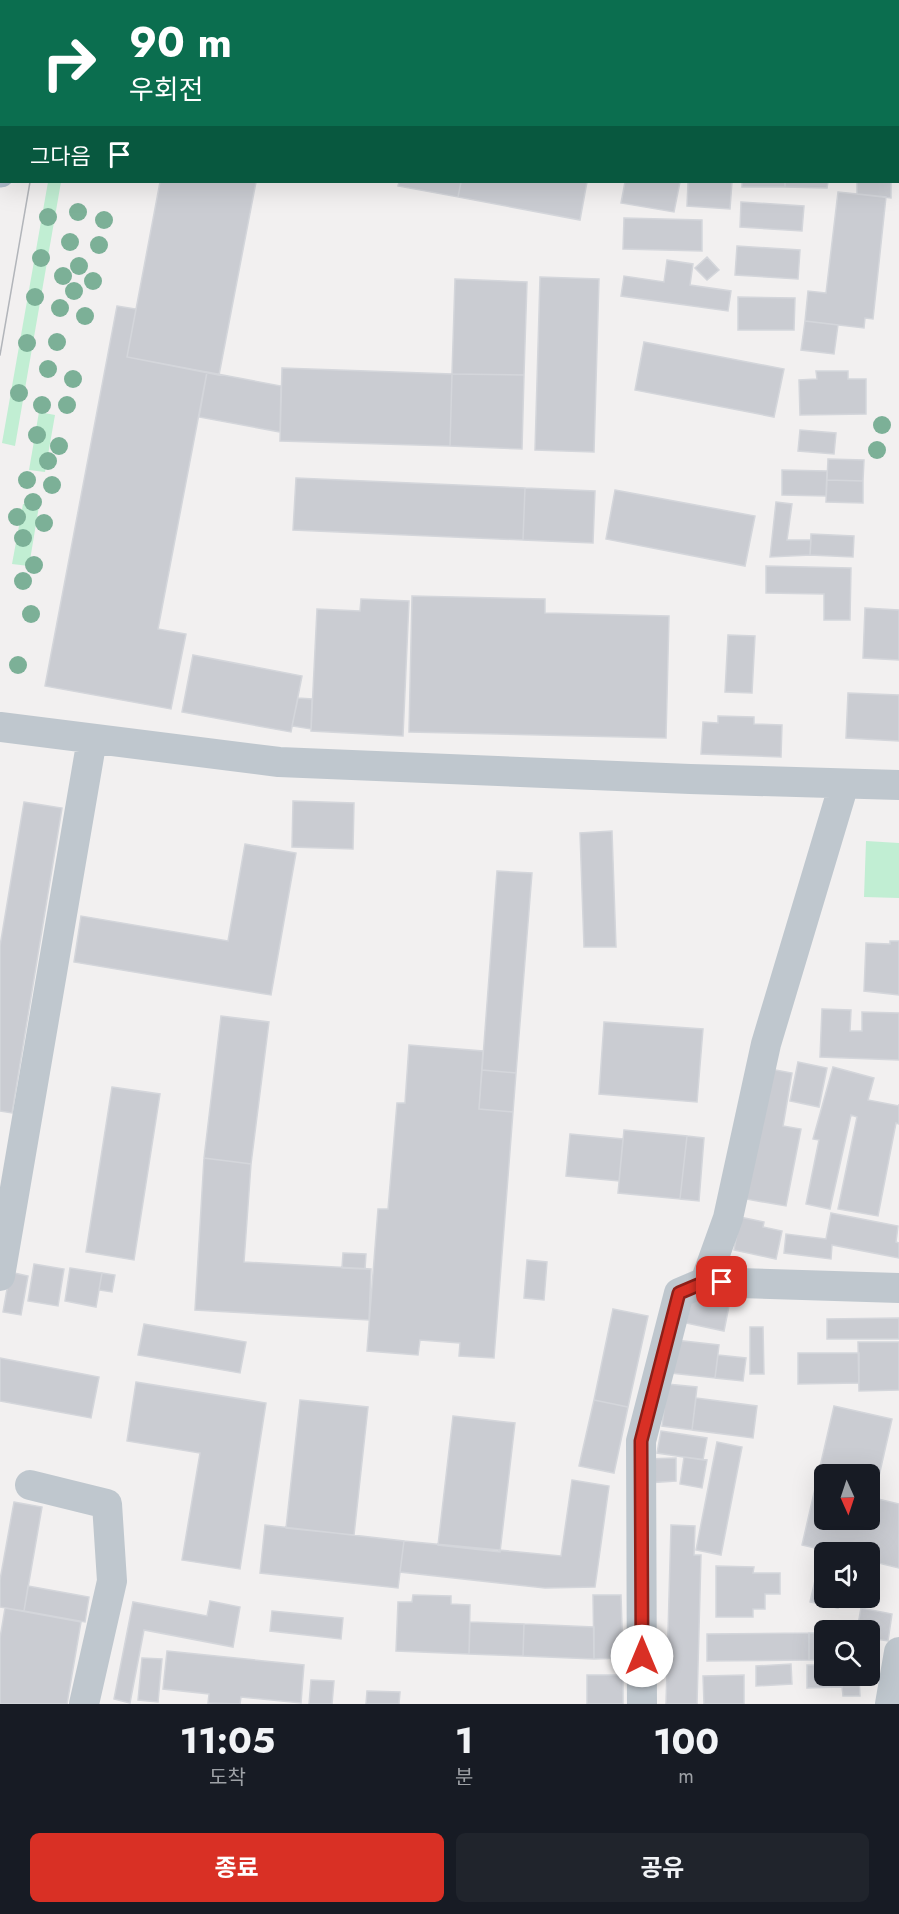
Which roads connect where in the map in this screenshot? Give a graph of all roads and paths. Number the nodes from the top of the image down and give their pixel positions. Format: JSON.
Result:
{"nodes":[{"id":1,"x":0,"y":727,"type":"edge"},
{"id":2,"x":92,"y":739,"type":"junction"},
{"id":3,"x":844,"y":784,"type":"junction"},
{"id":4,"x":899,"y":784,"type":"edge"},
{"id":5,"x":0,"y":1276,"type":"edge"},
{"id":6,"x":705,"y":1282,"type":"junction"},
{"id":7,"x":899,"y":1288,"type":"edge"},
{"id":8,"x":30,"y":1485,"type":"dead end"},
{"id":9,"x":899,"y":1652,"type":"edge"},
{"id":10,"x":84,"y":1704,"type":"edge"},
{"id":11,"x":642,"y":1704,"type":"edge"},
{"id":12,"x":890,"y":1704,"type":"edge"}],
"edges":[{"from":1,"to":2,"type":"street"},
{"from":2,"to":3,"type":"street"},
{"from":2,"to":5,"type":"street"},
{"from":3,"to":4,"type":"street"},
{"from":3,"to":6,"type":"street"},
{"from":6,"to":7,"type":"street"},
{"from":6,"to":11,"type":"street"},
{"from":8,"to":10,"type":"street"},
{"from":9,"to":12,"type":"street"}]}
